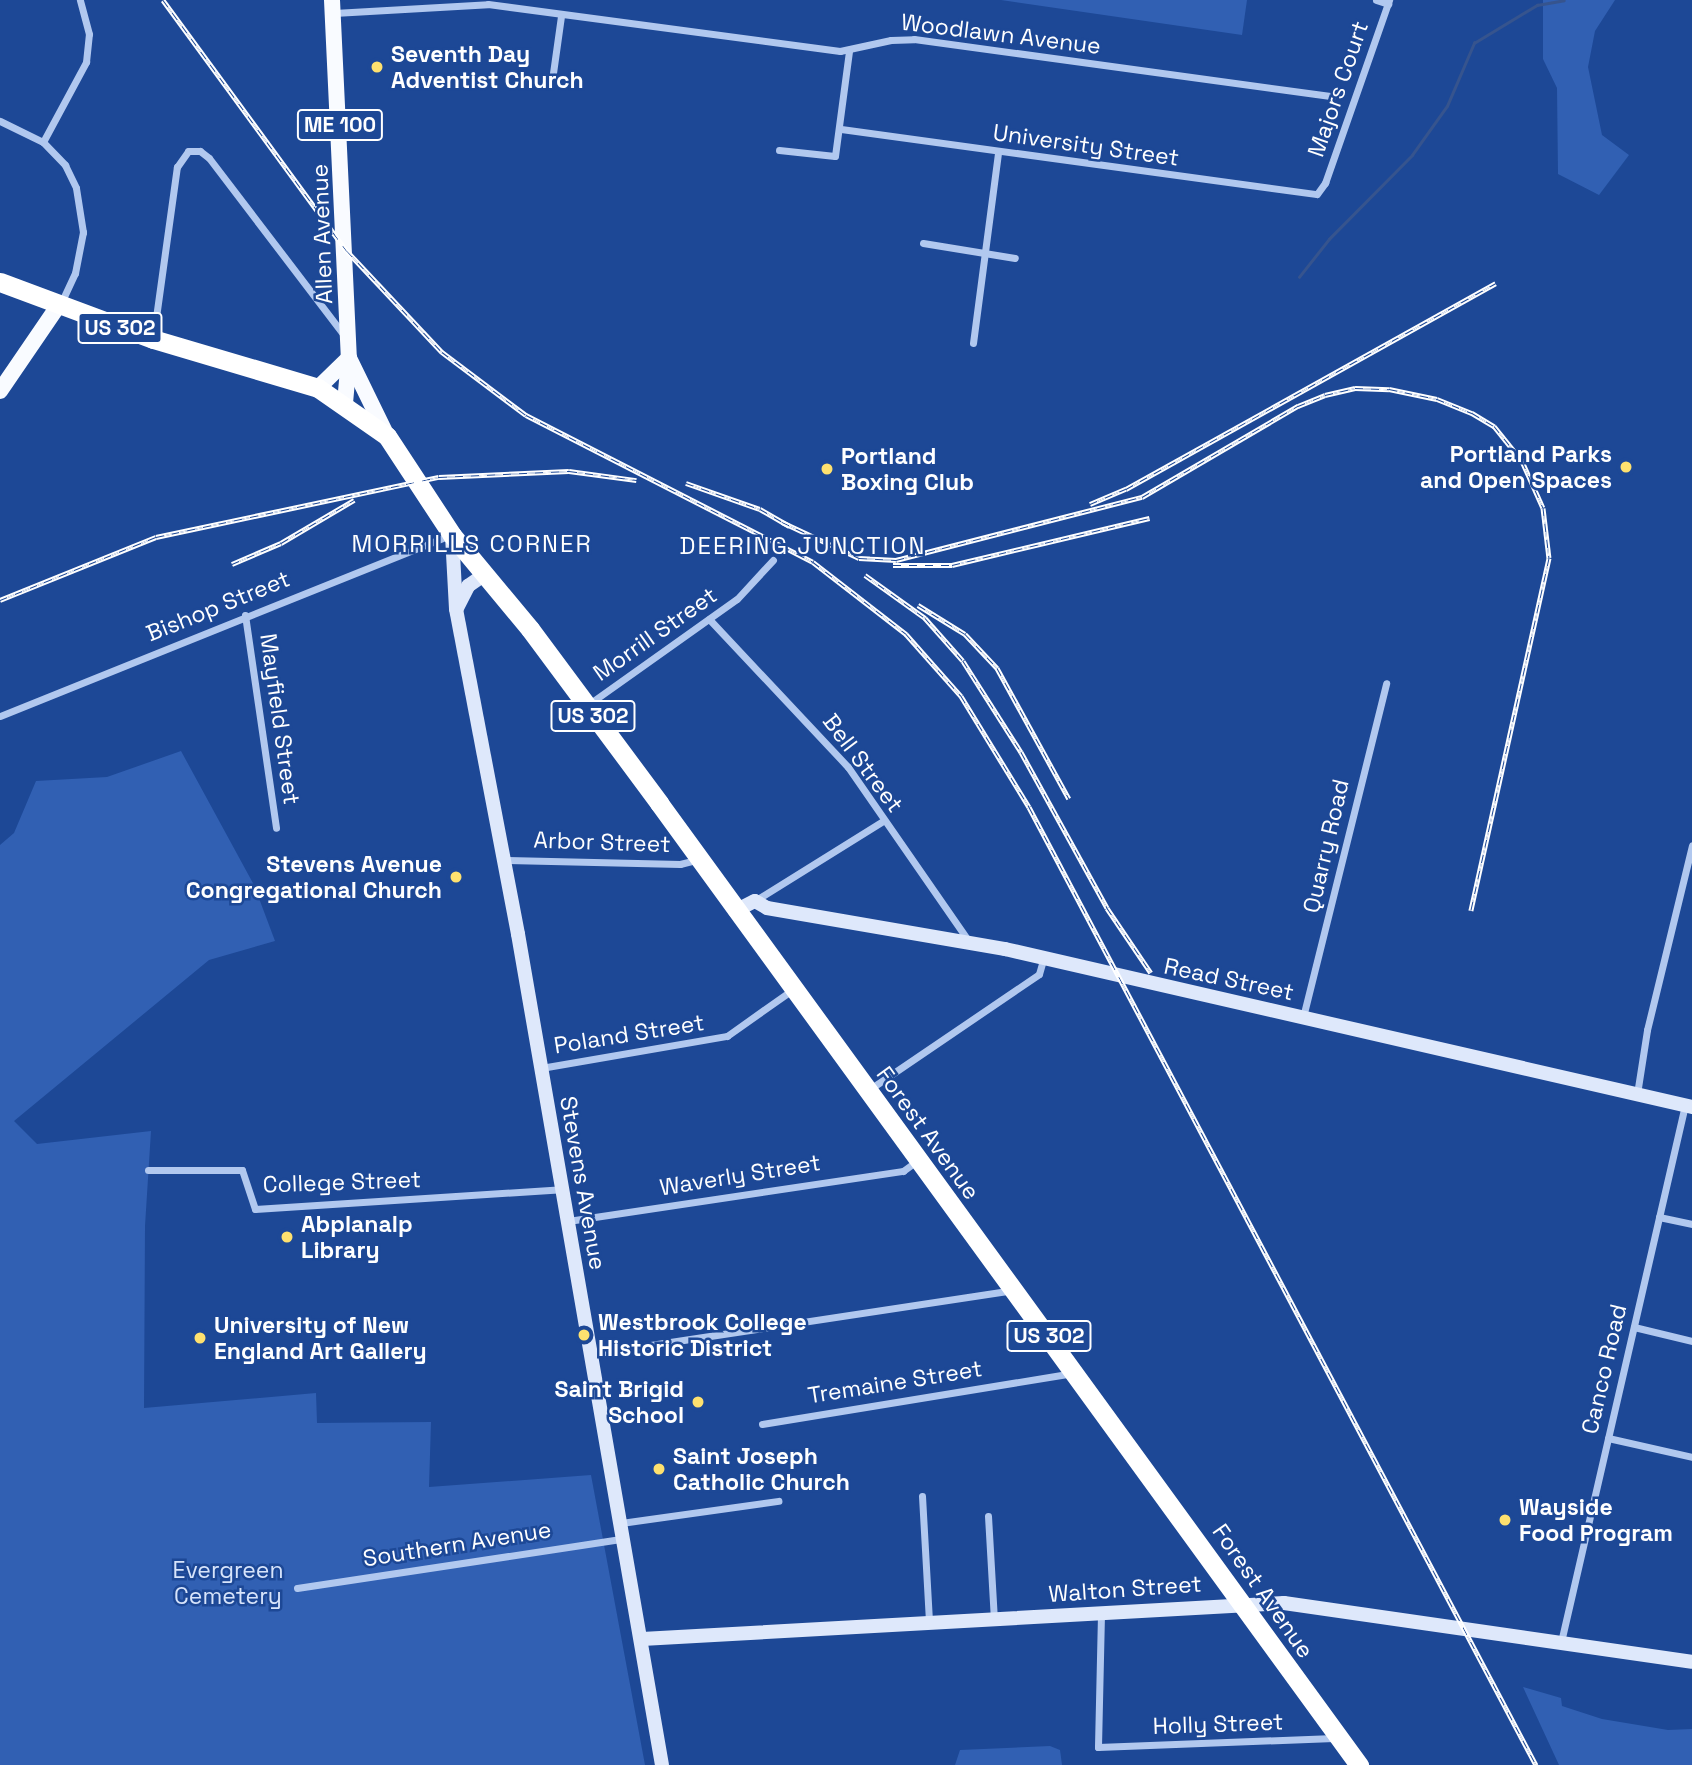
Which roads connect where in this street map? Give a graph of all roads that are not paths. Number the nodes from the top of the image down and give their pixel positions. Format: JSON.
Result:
{"nodes":[{"id":1,"x":80,"y":0,"type":"edge"},
{"id":2,"x":1376,"y":0,"type":"edge"},
{"id":3,"x":1389,"y":2,"type":"edge"},
{"id":4,"x":333,"y":7,"type":"edge"},
{"id":5,"x":561,"y":16,"type":"junction"},
{"id":6,"x":849,"y":51,"type":"junction"},
{"id":7,"x":553,"y":73,"type":"dead end"},
{"id":8,"x":1332,"y":96,"type":"dead end"},
{"id":9,"x":0,"y":121,"type":"edge"},
{"id":10,"x":841,"y":129,"type":"junction"},
{"id":11,"x":43,"y":142,"type":"junction"},
{"id":12,"x":779,"y":150,"type":"dead end"},
{"id":13,"x":999,"y":152,"type":"junction"},
{"id":14,"x":1324,"y":187,"type":"joint"},
{"id":15,"x":923,"y":243,"type":"dead end"},
{"id":16,"x":987,"y":253,"type":"junction"},
{"id":17,"x":1015,"y":258,"type":"dead end"},
{"id":18,"x":0,"y":282,"type":"edge"},
{"id":19,"x":52,"y":304,"type":"junction"},
{"id":20,"x":153,"y":339,"type":"junction"},
{"id":21,"x":349,"y":340,"type":"junction"},
{"id":22,"x":973,"y":342,"type":"dead end"},
{"id":23,"x":349,"y":358,"type":"junction"},
{"id":24,"x":318,"y":388,"type":"junction"},
{"id":25,"x":0,"y":391,"type":"edge"},
{"id":26,"x":345,"y":404,"type":"junction"},
{"id":27,"x":387,"y":436,"type":"junction"},
{"id":28,"x":452,"y":535,"type":"junction"},
{"id":29,"x":773,"y":560,"type":"dead end"},
{"id":30,"x":485,"y":574,"type":"junction"},
{"id":31,"x":456,"y":609,"type":"junction"},
{"id":32,"x":246,"y":615,"type":"junction"},
{"id":33,"x":709,"y":620,"type":"junction"},
{"id":34,"x":1386,"y":683,"type":"dead end"},
{"id":35,"x":586,"y":706,"type":"junction"},
{"id":36,"x":0,"y":716,"type":"edge"},
{"id":37,"x":883,"y":821,"type":"junction"},
{"id":38,"x":276,"y":828,"type":"dead end"},
{"id":39,"x":1692,"y":845,"type":"edge"},
{"id":40,"x":505,"y":860,"type":"junction"},
{"id":41,"x":697,"y":860,"type":"junction"},
{"id":42,"x":755,"y":901,"type":"junction"},
{"id":43,"x":735,"y":911,"type":"junction"},
{"id":44,"x":970,"y":943,"type":"junction"},
{"id":45,"x":1044,"y":960,"type":"junction"},
{"id":46,"x":792,"y":990,"type":"junction"},
{"id":47,"x":1303,"y":1018,"type":"junction"},
{"id":48,"x":540,"y":1068,"type":"junction"},
{"id":49,"x":867,"y":1091,"type":"junction"},
{"id":50,"x":1637,"y":1095,"type":"junction"},
{"id":51,"x":1688,"y":1106,"type":"edge"},
{"id":52,"x":918,"y":1161,"type":"junction"},
{"id":53,"x":149,"y":1170,"type":"dead end"},
{"id":54,"x":561,"y":1189,"type":"junction"},
{"id":55,"x":1659,"y":1217,"type":"junction"},
{"id":56,"x":566,"y":1222,"type":"junction"},
{"id":57,"x":1692,"y":1224,"type":"edge"},
{"id":58,"x":1013,"y":1290,"type":"junction"},
{"id":59,"x":1633,"y":1327,"type":"junction"},
{"id":60,"x":1692,"y":1341,"type":"edge"},
{"id":61,"x":590,"y":1354,"type":"junction"},
{"id":62,"x":1076,"y":1372,"type":"junction"},
{"id":63,"x":762,"y":1424,"type":"dead end"},
{"id":64,"x":1608,"y":1438,"type":"junction"},
{"id":65,"x":1692,"y":1457,"type":"edge"},
{"id":66,"x":922,"y":1496,"type":"dead end"},
{"id":67,"x":778,"y":1501,"type":"dead end"},
{"id":68,"x":988,"y":1516,"type":"dead end"},
{"id":69,"x":620,"y":1523,"type":"junction"},
{"id":70,"x":623,"y":1539,"type":"junction"},
{"id":71,"x":297,"y":1588,"type":"dead end"},
{"id":72,"x":1242,"y":1604,"type":"junction"},
{"id":73,"x":1101,"y":1614,"type":"junction"},
{"id":74,"x":994,"y":1619,"type":"junction"},
{"id":75,"x":929,"y":1622,"type":"junction"},
{"id":76,"x":642,"y":1639,"type":"junction"},
{"id":77,"x":1561,"y":1642,"type":"junction"},
{"id":78,"x":1692,"y":1662,"type":"edge"},
{"id":79,"x":1338,"y":1737,"type":"junction"},
{"id":80,"x":662,"y":1765,"type":"edge"},
{"id":81,"x":1359,"y":1765,"type":"edge"}],
"edges":[{"from":1,"to":11,"type":"street"},
{"from":2,"to":3,"type":"street"},
{"from":3,"to":14,"type":"street","name":"Majors Court"},
{"from":4,"to":5,"type":"street","name":"Woodlawn Avenue"},
{"from":4,"to":21,"type":"main road","name":"Allen Avenue","number":"ME 100"},
{"from":5,"to":6,"type":"street","name":"Woodlawn Avenue"},
{"from":5,"to":7,"type":"street"},
{"from":6,"to":8,"type":"street","name":"Woodlawn Avenue"},
{"from":6,"to":10,"type":"street"},
{"from":9,"to":11,"type":"street"},
{"from":10,"to":12,"type":"street"},
{"from":10,"to":13,"type":"street","name":"University Street"},
{"from":11,"to":19,"type":"street"},
{"from":13,"to":14,"type":"street","name":"University Street"},
{"from":13,"to":16,"type":"street"},
{"from":15,"to":16,"type":"street"},
{"from":16,"to":17,"type":"street"},
{"from":16,"to":22,"type":"street"},
{"from":18,"to":19,"type":"highway","number":"US 302"},
{"from":19,"to":20,"type":"highway","number":"US 302"},
{"from":19,"to":25,"type":"main road"},
{"from":20,"to":21,"type":"street"},
{"from":20,"to":24,"type":"highway","number":"US 302"},
{"from":21,"to":23,"type":"main road","number":"ME 100"},
{"from":23,"to":24,"type":"main road"},
{"from":23,"to":26,"type":"main road","number":"ME 100"},
{"from":23,"to":27,"type":"main road"},
{"from":24,"to":26,"type":"highway","number":"US 302"},
{"from":26,"to":27,"type":"highway","number":"US 302"},
{"from":27,"to":28,"type":"highway","number":"US 302"},
{"from":28,"to":30,"type":"highway","name":"Forest Avenue","number":"US 302"},
{"from":28,"to":31,"type":"street","name":"Stevens Avenue"},
{"from":28,"to":32,"type":"street","name":"Bishop Street"},
{"from":29,"to":33,"type":"street","name":"Morrill Street"},
{"from":30,"to":31,"type":"street"},
{"from":30,"to":35,"type":"highway","name":"Forest Avenue","number":"US 302"},
{"from":31,"to":40,"type":"street","name":"Stevens Avenue"},
{"from":32,"to":36,"type":"street","name":"Bishop Street"},
{"from":32,"to":38,"type":"street","name":"Mayfield Street"},
{"from":33,"to":35,"type":"street","name":"Morrill Street"},
{"from":33,"to":37,"type":"street","name":"Bell Street"},
{"from":34,"to":47,"type":"street","name":"Quarry Road"},
{"from":35,"to":41,"type":"highway","name":"Forest Avenue","number":"US 302"},
{"from":37,"to":42,"type":"street"},
{"from":37,"to":44,"type":"street","name":"Bell Street"},
{"from":39,"to":50,"type":"street"},
{"from":40,"to":41,"type":"street","name":"Arbor Street"},
{"from":40,"to":48,"type":"street","name":"Stevens Avenue"},
{"from":41,"to":43,"type":"highway","name":"Forest Avenue","number":"US 302"},
{"from":42,"to":43,"type":"street"},
{"from":42,"to":44,"type":"street","name":"Read Street"},
{"from":43,"to":46,"type":"highway","name":"Forest Avenue","number":"US 302"},
{"from":44,"to":45,"type":"street","name":"Read Street"},
{"from":45,"to":47,"type":"street","name":"Read Street"},
{"from":45,"to":49,"type":"street"},
{"from":46,"to":48,"type":"street","name":"Poland Street"},
{"from":46,"to":49,"type":"highway","name":"Forest Avenue","number":"US 302"},
{"from":47,"to":50,"type":"street","name":"Read Street"},
{"from":48,"to":54,"type":"street","name":"Stevens Avenue"},
{"from":49,"to":52,"type":"highway","name":"Forest Avenue","number":"US 302"},
{"from":50,"to":51,"type":"street","name":"Read Street"},
{"from":51,"to":55,"type":"street","name":"Canco Road"},
{"from":52,"to":56,"type":"street","name":"Waverly Street"},
{"from":52,"to":58,"type":"highway","name":"Forest Avenue","number":"US 302"},
{"from":53,"to":54,"type":"street","name":"College Street"},
{"from":54,"to":56,"type":"street","name":"Stevens Avenue"},
{"from":55,"to":57,"type":"street"},
{"from":55,"to":59,"type":"street","name":"Canco Road"},
{"from":56,"to":61,"type":"street","name":"Stevens Avenue"},
{"from":58,"to":61,"type":"street"},
{"from":58,"to":62,"type":"highway","name":"Forest Avenue","number":"US 302"},
{"from":59,"to":60,"type":"street"},
{"from":59,"to":64,"type":"street","name":"Canco Road"},
{"from":61,"to":69,"type":"street","name":"Stevens Avenue"},
{"from":62,"to":63,"type":"street","name":"Tremaine Street"},
{"from":62,"to":72,"type":"highway","name":"Forest Avenue","number":"US 302"},
{"from":64,"to":65,"type":"street"},
{"from":64,"to":77,"type":"street","name":"Canco Road"},
{"from":66,"to":75,"type":"street"},
{"from":67,"to":69,"type":"street"},
{"from":68,"to":74,"type":"street"},
{"from":69,"to":70,"type":"street","name":"Stevens Avenue"},
{"from":70,"to":71,"type":"street","name":"Southern Avenue"},
{"from":70,"to":76,"type":"street","name":"Stevens Avenue"},
{"from":72,"to":73,"type":"street","name":"Walton Street"},
{"from":72,"to":77,"type":"street","name":"Walton Street"},
{"from":72,"to":79,"type":"highway","name":"Forest Avenue","number":"US 302"},
{"from":73,"to":74,"type":"street","name":"Walton Street"},
{"from":73,"to":79,"type":"street","name":"Holly Street"},
{"from":74,"to":75,"type":"street","name":"Walton Street"},
{"from":75,"to":76,"type":"street","name":"Walton Street"},
{"from":76,"to":80,"type":"street","name":"Stevens Avenue"},
{"from":77,"to":78,"type":"street","name":"Walton Street"},
{"from":79,"to":81,"type":"highway","name":"Forest Avenue","number":"US 302"}]}
